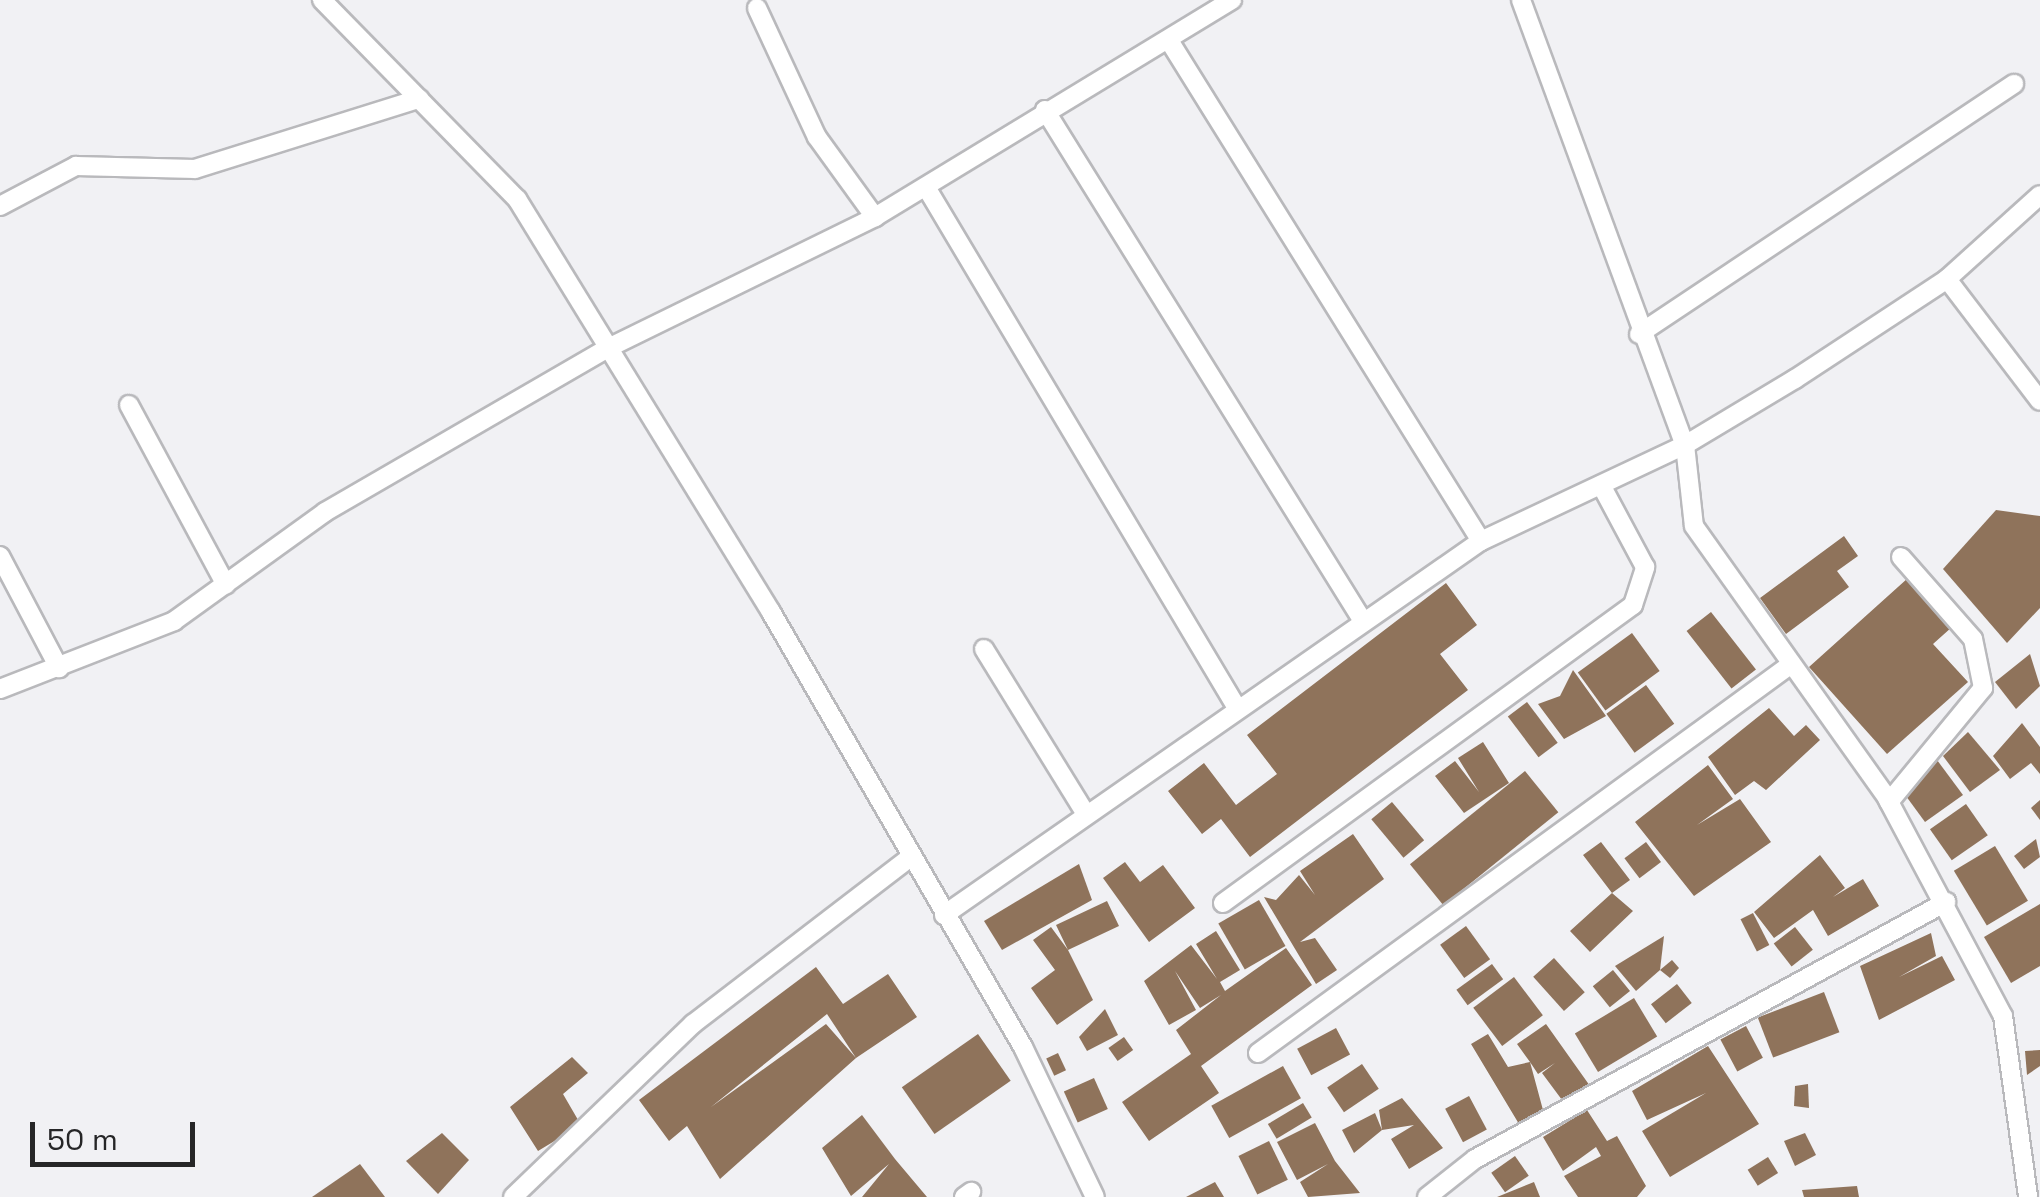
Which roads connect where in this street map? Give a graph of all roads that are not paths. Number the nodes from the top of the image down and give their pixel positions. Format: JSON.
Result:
{"nodes":[{"id":1,"x":322,"y":0,"type":"edge"},
{"id":2,"x":1232,"y":0,"type":"edge"},
{"id":3,"x":1521,"y":0,"type":"edge"},
{"id":4,"x":757,"y":8,"type":"dead end"},
{"id":5,"x":1170,"y":42,"type":"junction"},
{"id":6,"x":2014,"y":84,"type":"dead end"},
{"id":7,"x":419,"y":99,"type":"junction"},
{"id":8,"x":1045,"y":110,"type":"junction"},
{"id":9,"x":926,"y":187,"type":"junction"},
{"id":10,"x":2040,"y":195,"type":"edge"},
{"id":11,"x":0,"y":206,"type":"edge"},
{"id":12,"x":875,"y":217,"type":"junction"},
{"id":13,"x":1947,"y":279,"type":"junction"},
{"id":14,"x":1640,"y":334,"type":"junction"},
{"id":15,"x":610,"y":347,"type":"junction"},
{"id":16,"x":2040,"y":401,"type":"edge"},
{"id":17,"x":129,"y":404,"type":"dead end"},
{"id":18,"x":1684,"y":446,"type":"junction"},
{"id":19,"x":1601,"y":484,"type":"junction"},
{"id":20,"x":1481,"y":541,"type":"junction"},
{"id":21,"x":0,"y":556,"type":"edge"},
{"id":22,"x":1902,"y":557,"type":"dead end"},
{"id":23,"x":226,"y":585,"type":"junction"},
{"id":24,"x":1363,"y":622,"type":"junction"},
{"id":25,"x":984,"y":649,"type":"dead end"},
{"id":26,"x":1790,"y":665,"type":"junction"},
{"id":27,"x":59,"y":668,"type":"junction"},
{"id":28,"x":0,"y":689,"type":"edge"},
{"id":29,"x":1236,"y":708,"type":"junction"},
{"id":30,"x":1889,"y":802,"type":"junction"},
{"id":31,"x":1086,"y":814,"type":"junction"},
{"id":32,"x":911,"y":857,"type":"junction"},
{"id":33,"x":1946,"y":902,"type":"junction"},
{"id":34,"x":1222,"y":903,"type":"dead end"},
{"id":35,"x":944,"y":914,"type":"junction"},
{"id":36,"x":1258,"y":1053,"type":"dead end"},
{"id":37,"x":513,"y":1197,"type":"edge"},
{"id":38,"x":1095,"y":1197,"type":"edge"},
{"id":39,"x":1427,"y":1197,"type":"edge"},
{"id":40,"x":2028,"y":1197,"type":"edge"}],
"edges":[{"from":1,"to":7,"type":"street"},
{"from":2,"to":5,"type":"street"},
{"from":3,"to":14,"type":"street"},
{"from":4,"to":12,"type":"street"},
{"from":5,"to":8,"type":"street"},
{"from":5,"to":20,"type":"street"},
{"from":6,"to":14,"type":"street"},
{"from":7,"to":11,"type":"street"},
{"from":7,"to":15,"type":"street"},
{"from":8,"to":9,"type":"street"},
{"from":8,"to":24,"type":"street"},
{"from":9,"to":12,"type":"street"},
{"from":9,"to":29,"type":"street"},
{"from":10,"to":13,"type":"street"},
{"from":12,"to":15,"type":"street"},
{"from":13,"to":16,"type":"street"},
{"from":13,"to":18,"type":"street"},
{"from":14,"to":18,"type":"street"},
{"from":15,"to":23,"type":"street"},
{"from":15,"to":32,"type":"street"},
{"from":17,"to":23,"type":"street"},
{"from":18,"to":19,"type":"street"},
{"from":18,"to":26,"type":"street"},
{"from":19,"to":20,"type":"street"},
{"from":19,"to":34,"type":"street"},
{"from":20,"to":24,"type":"street"},
{"from":21,"to":27,"type":"street"},
{"from":22,"to":30,"type":"street"},
{"from":23,"to":27,"type":"street"},
{"from":24,"to":29,"type":"street"},
{"from":25,"to":31,"type":"street"},
{"from":26,"to":30,"type":"street"},
{"from":26,"to":36,"type":"street"},
{"from":27,"to":28,"type":"street"},
{"from":29,"to":31,"type":"street"},
{"from":30,"to":33,"type":"street"},
{"from":31,"to":35,"type":"street"},
{"from":32,"to":35,"type":"street"},
{"from":32,"to":37,"type":"street"},
{"from":33,"to":39,"type":"street"},
{"from":33,"to":40,"type":"street"},
{"from":35,"to":38,"type":"street"}]}
